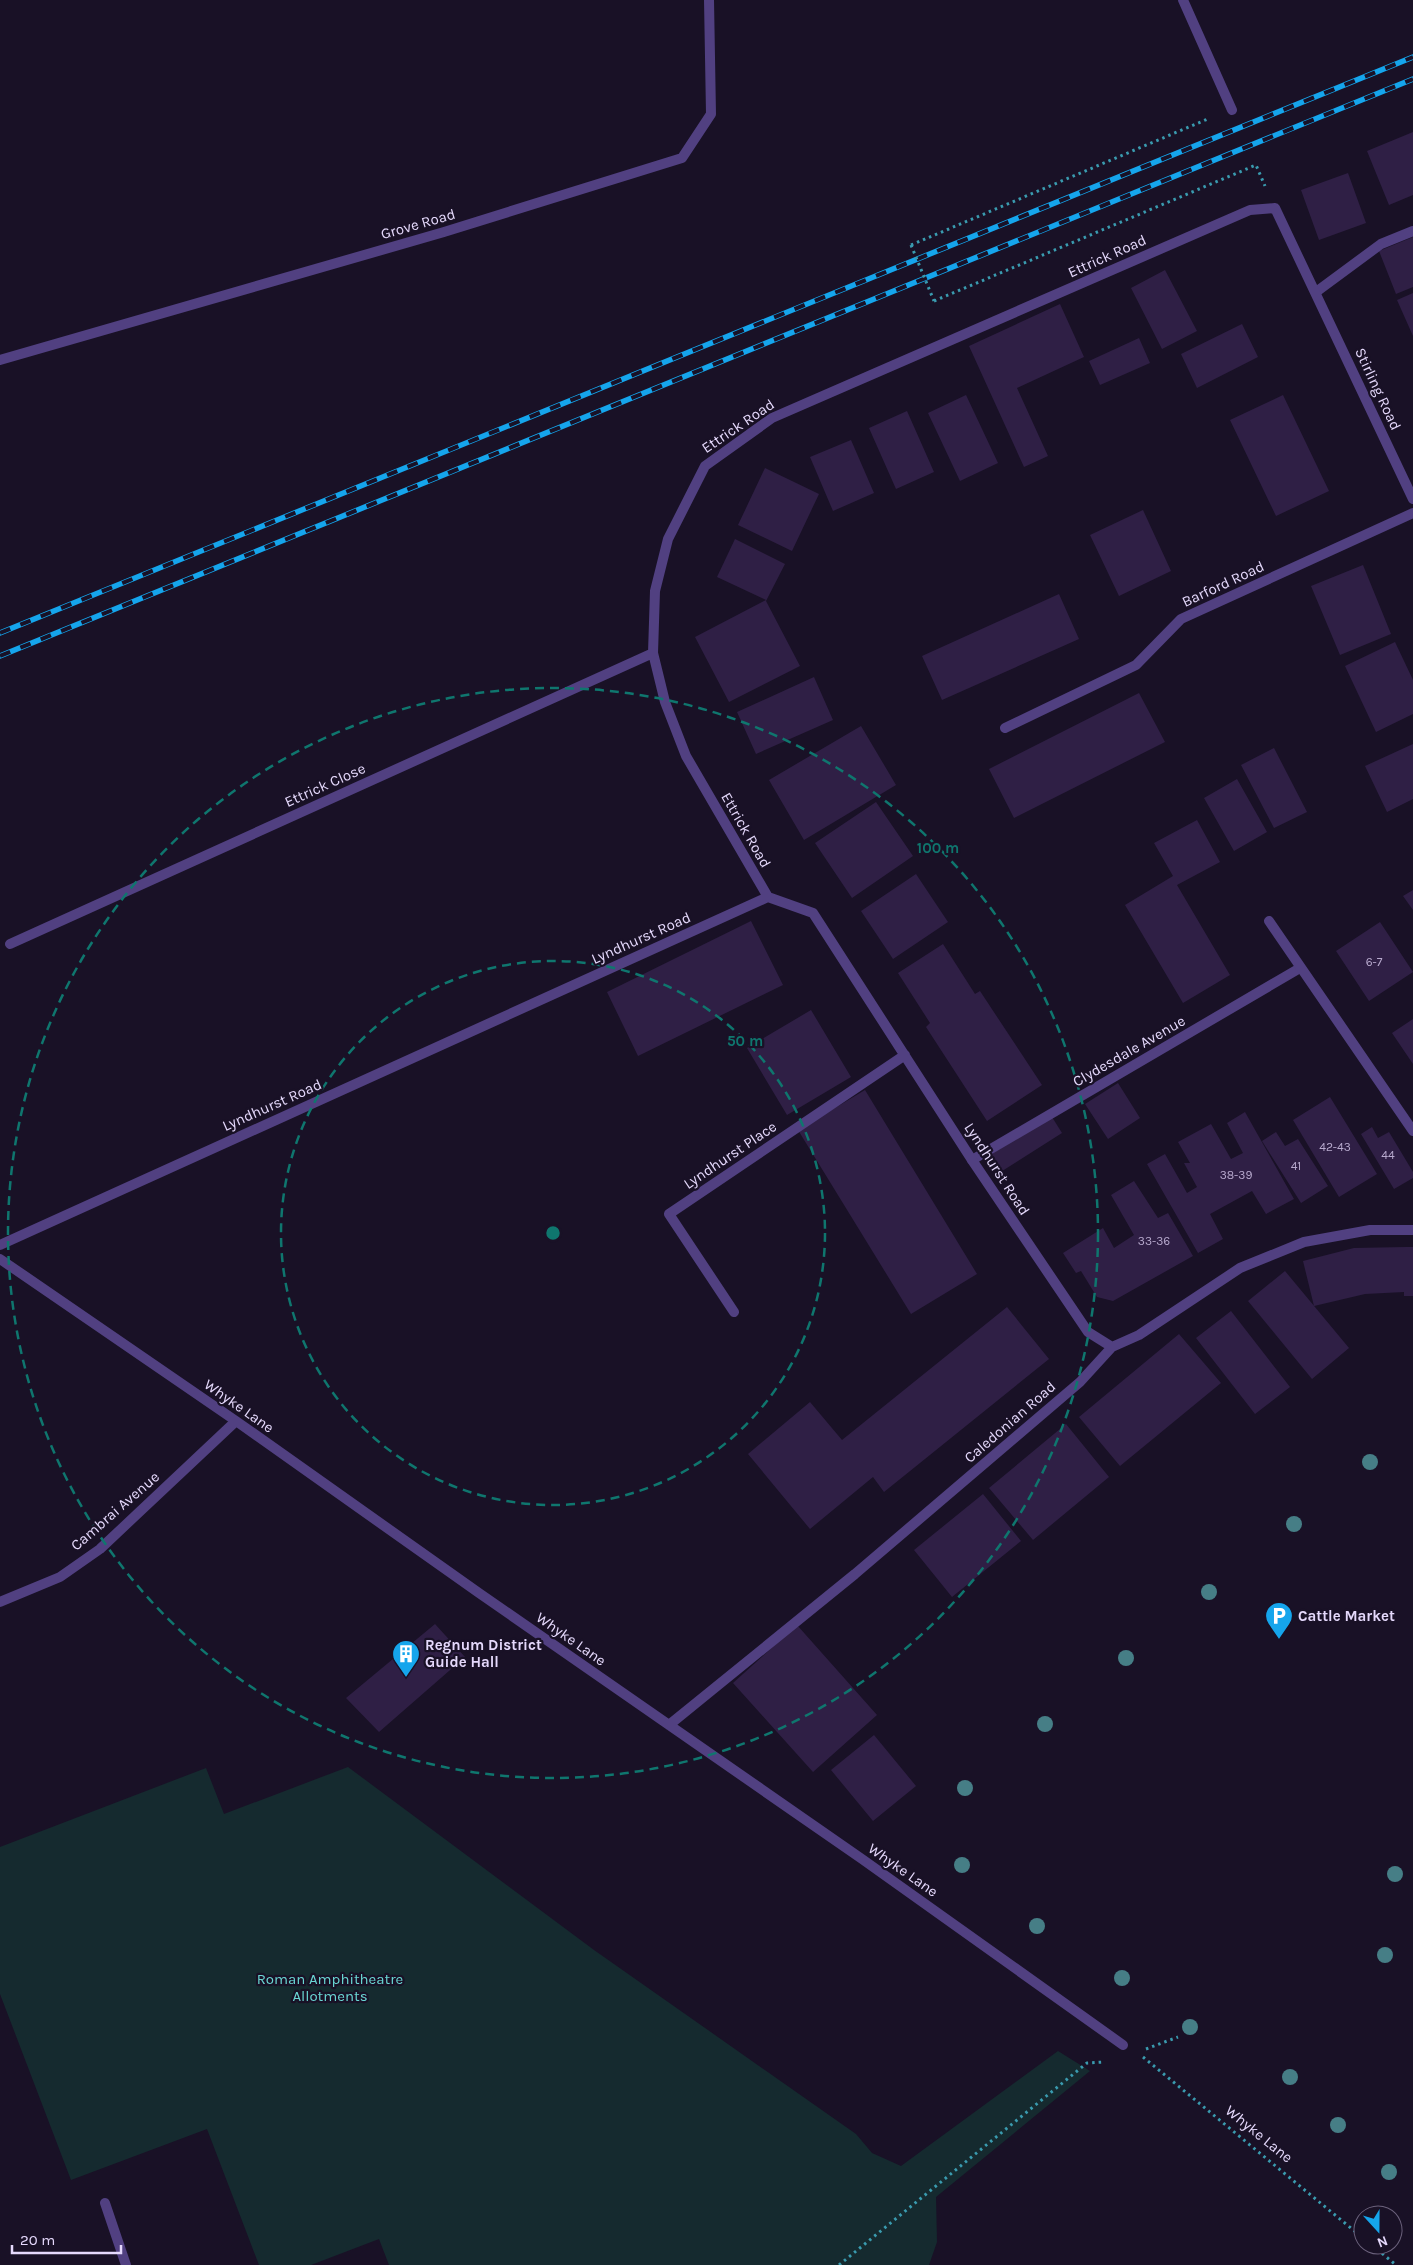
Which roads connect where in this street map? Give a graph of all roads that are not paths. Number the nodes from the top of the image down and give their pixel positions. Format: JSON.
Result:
{"nodes":[{"id":1,"x":708,"y":0,"type":"edge"},
{"id":2,"x":1184,"y":0,"type":"edge"},
{"id":3,"x":1232,"y":110,"type":"dead end"},
{"id":4,"x":1275,"y":208,"type":"joint"},
{"id":5,"x":1413,"y":231,"type":"edge"},
{"id":6,"x":1316,"y":292,"type":"junction"},
{"id":7,"x":0,"y":360,"type":"edge"},
{"id":8,"x":1413,"y":499,"type":"edge"},
{"id":9,"x":1413,"y":513,"type":"edge"},
{"id":10,"x":653,"y":653,"type":"junction"},
{"id":11,"x":1005,"y":728,"type":"dead end"},
{"id":12,"x":768,"y":898,"type":"junction"},
{"id":13,"x":1269,"y":921,"type":"dead end"},
{"id":14,"x":10,"y":944,"type":"dead end"},
{"id":15,"x":1300,"y":968,"type":"junction"},
{"id":16,"x":906,"y":1055,"type":"junction"},
{"id":17,"x":1413,"y":1131,"type":"edge"},
{"id":18,"x":972,"y":1160,"type":"junction"},
{"id":19,"x":1413,"y":1230,"type":"edge"},
{"id":20,"x":0,"y":1245,"type":"edge"},
{"id":21,"x":0,"y":1259,"type":"edge"},
{"id":22,"x":734,"y":1312,"type":"dead end"},
{"id":23,"x":1112,"y":1347,"type":"junction"},
{"id":24,"x":236,"y":1421,"type":"junction"},
{"id":25,"x":0,"y":1602,"type":"edge"},
{"id":26,"x":669,"y":1725,"type":"junction"},
{"id":27,"x":1123,"y":2045,"type":"dead end"},
{"id":28,"x":105,"y":2202,"type":"dead end"},
{"id":29,"x":126,"y":2265,"type":"edge"}],
"edges":[{"from":1,"to":7,"type":"street","name":"Grove Road"},
{"from":2,"to":3,"type":"street"},
{"from":4,"to":6,"type":"street","name":"Stirling Road"},
{"from":4,"to":10,"type":"street","name":"Ettrick Road"},
{"from":5,"to":6,"type":"street"},
{"from":6,"to":8,"type":"street","name":"Stirling Road"},
{"from":9,"to":11,"type":"street","name":"Barford Road"},
{"from":10,"to":12,"type":"street","name":"Ettrick Road"},
{"from":10,"to":14,"type":"street","name":"Ettrick Close"},
{"from":12,"to":16,"type":"street","name":"Lyndhurst Road"},
{"from":12,"to":20,"type":"street","name":"Lyndhurst Road"},
{"from":13,"to":15,"type":"street"},
{"from":15,"to":17,"type":"street"},
{"from":15,"to":18,"type":"street","name":"Clydesdale Avenue"},
{"from":16,"to":18,"type":"street","name":"Lyndhurst Road"},
{"from":16,"to":22,"type":"street","name":"Lyndhurst Place"},
{"from":18,"to":23,"type":"street","name":"Lyndhurst Road"},
{"from":19,"to":23,"type":"street","name":"Caledonian Road"},
{"from":21,"to":24,"type":"street","name":"Whyke Lane"},
{"from":23,"to":26,"type":"street","name":"Caledonian Road"},
{"from":24,"to":25,"type":"street","name":"Cambrai Avenue"},
{"from":24,"to":26,"type":"street","name":"Whyke Lane"},
{"from":26,"to":27,"type":"street","name":"Whyke Lane"},
{"from":28,"to":29,"type":"street"}]}
